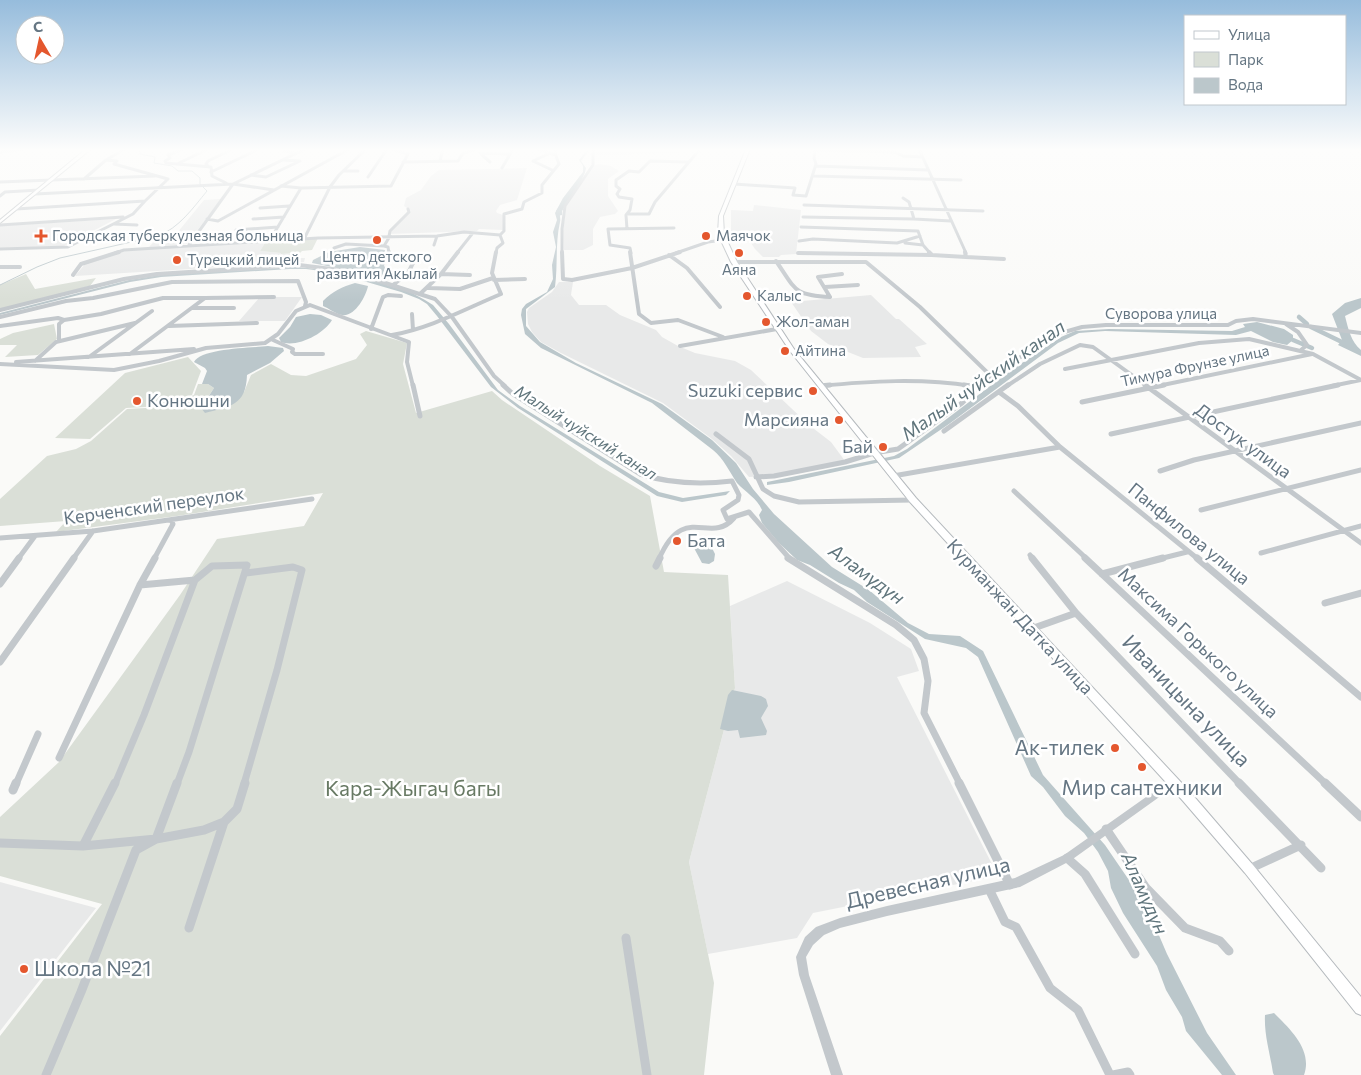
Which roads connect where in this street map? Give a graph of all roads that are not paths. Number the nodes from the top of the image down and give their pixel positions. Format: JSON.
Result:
{"nodes":[{"id":1,"x":28,"y":199,"type":"edge"},
{"id":2,"x":148,"y":199,"type":"edge"},
{"id":3,"x":222,"y":199,"type":"edge"},
{"id":4,"x":257,"y":199,"type":"edge"},
{"id":5,"x":294,"y":199,"type":"edge"},
{"id":6,"x":324,"y":199,"type":"edge"},
{"id":7,"x":530,"y":199,"type":"edge"},
{"id":8,"x":570,"y":199,"type":"edge"},
{"id":9,"x":632,"y":199,"type":"edge"},
{"id":10,"x":657,"y":199,"type":"edge"},
{"id":11,"x":728,"y":199,"type":"edge"},
{"id":12,"x":905,"y":199,"type":"edge"},
{"id":13,"x":941,"y":199,"type":"edge"},
{"id":14,"x":145,"y":202,"type":"junction"},
{"id":15,"x":804,"y":205,"type":"dead end"},
{"id":16,"x":290,"y":206,"type":"junction"},
{"id":17,"x":260,"y":208,"type":"dead end"},
{"id":18,"x":911,"y":208,"type":"junction"},
{"id":19,"x":16,"y":209,"type":"junction"},
{"id":20,"x":408,"y":209,"type":"dead end"},
{"id":21,"x":946,"y":210,"type":"junction"},
{"id":22,"x":983,"y":210,"type":"dead end"},
{"id":23,"x":627,"y":214,"type":"junction"},
{"id":24,"x":124,"y":217,"type":"junction"},
{"id":25,"x":284,"y":217,"type":"junction"},
{"id":26,"x":802,"y":217,"type":"dead end"},
{"id":27,"x":207,"y":219,"type":"junction"},
{"id":28,"x":253,"y":219,"type":"dead end"},
{"id":29,"x":914,"y":220,"type":"junction"},
{"id":30,"x":951,"y":221,"type":"junction"},
{"id":31,"x":0,"y":223,"type":"edge"},
{"id":32,"x":113,"y":224,"type":"junction"},
{"id":33,"x":137,"y":225,"type":"dead end"},
{"id":34,"x":278,"y":227,"type":"junction"},
{"id":35,"x":801,"y":227,"type":"dead end"},
{"id":36,"x":674,"y":228,"type":"dead end"},
{"id":37,"x":627,"y":229,"type":"junction"},
{"id":38,"x":236,"y":230,"type":"dead end"},
{"id":39,"x":472,"y":234,"type":"junction"},
{"id":40,"x":500,"y":235,"type":"junction"},
{"id":41,"x":390,"y":236,"type":"junction"},
{"id":42,"x":437,"y":236,"type":"junction"},
{"id":43,"x":920,"y":236,"type":"junction"},
{"id":44,"x":304,"y":239,"type":"junction"},
{"id":45,"x":270,"y":240,"type":"junction"},
{"id":46,"x":723,"y":240,"type":"junction"},
{"id":47,"x":799,"y":241,"type":"dead end"},
{"id":48,"x":897,"y":243,"type":"junction"},
{"id":49,"x":189,"y":245,"type":"junction"},
{"id":50,"x":434,"y":245,"type":"dead end"},
{"id":51,"x":923,"y":245,"type":"junction"},
{"id":52,"x":384,"y":246,"type":"junction"},
{"id":53,"x":334,"y":248,"type":"dead end"},
{"id":54,"x":0,"y":250,"type":"edge"},
{"id":55,"x":798,"y":253,"type":"dead end"},
{"id":56,"x":669,"y":255,"type":"junction"},
{"id":57,"x":932,"y":255,"type":"junction"},
{"id":58,"x":966,"y":257,"type":"junction"},
{"id":59,"x":1004,"y":260,"type":"dead end"},
{"id":60,"x":776,"y":261,"type":"junction"},
{"id":61,"x":632,"y":262,"type":"junction"},
{"id":62,"x":734,"y":262,"type":"junction"},
{"id":63,"x":646,"y":263,"type":"junction"},
{"id":64,"x":0,"y":267,"type":"edge"},
{"id":65,"x":20,"y":267,"type":"dead end"},
{"id":66,"x":632,"y":268,"type":"junction"},
{"id":67,"x":441,"y":274,"type":"junction"},
{"id":68,"x":842,"y":274,"type":"dead end"},
{"id":69,"x":72,"y":275,"type":"dead end"},
{"id":70,"x":470,"y":275,"type":"dead end"},
{"id":71,"x":494,"y":279,"type":"junction"},
{"id":72,"x":525,"y":279,"type":"dead end"},
{"id":73,"x":393,"y":285,"type":"junction"},
{"id":74,"x":858,"y":285,"type":"dead end"},
{"id":75,"x":429,"y":288,"type":"junction"},
{"id":76,"x":825,"y":288,"type":"junction"},
{"id":77,"x":421,"y":293,"type":"junction"},
{"id":78,"x":401,"y":296,"type":"dead end"},
{"id":79,"x":204,"y":298,"type":"junction"},
{"id":80,"x":274,"y":298,"type":"dead end"},
{"id":81,"x":305,"y":306,"type":"junction"},
{"id":82,"x":720,"y":307,"type":"dead end"},
{"id":83,"x":193,"y":308,"type":"junction"},
{"id":84,"x":234,"y":308,"type":"dead end"},
{"id":85,"x":0,"y":310,"type":"edge"},
{"id":86,"x":152,"y":311,"type":"dead end"},
{"id":87,"x":412,"y":314,"type":"dead end"},
{"id":88,"x":0,"y":317,"type":"edge"},
{"id":89,"x":449,"y":318,"type":"junction"},
{"id":90,"x":64,"y":320,"type":"junction"},
{"id":91,"x":135,"y":323,"type":"junction"},
{"id":92,"x":257,"y":323,"type":"dead end"},
{"id":93,"x":1285,"y":323,"type":"junction"},
{"id":94,"x":0,"y":326,"type":"edge"},
{"id":95,"x":168,"y":327,"type":"junction"},
{"id":96,"x":371,"y":329,"type":"junction"},
{"id":97,"x":777,"y":329,"type":"junction"},
{"id":98,"x":413,"y":330,"type":"junction"},
{"id":99,"x":1361,"y":333,"type":"edge"},
{"id":100,"x":390,"y":335,"type":"junction"},
{"id":101,"x":723,"y":337,"type":"junction"},
{"id":102,"x":273,"y":340,"type":"junction"},
{"id":103,"x":59,"y":341,"type":"junction"},
{"id":104,"x":680,"y":346,"type":"dead end"},
{"id":105,"x":1304,"y":347,"type":"junction"},
{"id":106,"x":206,"y":348,"type":"junction"},
{"id":107,"x":130,"y":354,"type":"junction"},
{"id":108,"x":323,"y":354,"type":"dead end"},
{"id":109,"x":1313,"y":354,"type":"junction"},
{"id":110,"x":89,"y":357,"type":"junction"},
{"id":111,"x":1110,"y":360,"type":"junction"},
{"id":112,"x":35,"y":361,"type":"junction"},
{"id":113,"x":0,"y":364,"type":"edge"},
{"id":114,"x":1065,"y":369,"type":"dead end"},
{"id":115,"x":992,"y":377,"type":"junction"},
{"id":116,"x":1361,"y":380,"type":"edge"},
{"id":117,"x":820,"y":386,"type":"junction"},
{"id":118,"x":976,"y":387,"type":"junction"},
{"id":119,"x":1149,"y":389,"type":"junction"},
{"id":120,"x":999,"y":392,"type":"junction"},
{"id":121,"x":1082,"y":402,"type":"dead end"},
{"id":122,"x":420,"y":416,"type":"dead end"},
{"id":123,"x":1188,"y":418,"type":"junction"},
{"id":124,"x":1361,"y":423,"type":"edge"},
{"id":125,"x":944,"y":431,"type":"dead end"},
{"id":126,"x":716,"y":434,"type":"dead end"},
{"id":127,"x":1110,"y":434,"type":"dead end"},
{"id":128,"x":1060,"y":447,"type":"junction"},
{"id":129,"x":1235,"y":452,"type":"junction"},
{"id":130,"x":874,"y":453,"type":"junction"},
{"id":131,"x":1361,"y":470,"type":"edge"},
{"id":132,"x":1160,"y":471,"type":"dead end"},
{"id":133,"x":893,"y":476,"type":"junction"},
{"id":134,"x":757,"y":480,"type":"junction"},
{"id":135,"x":1286,"y":489,"type":"junction"},
{"id":136,"x":1014,"y":491,"type":"dead end"},
{"id":137,"x":312,"y":500,"type":"dead end"},
{"id":138,"x":913,"y":500,"type":"junction"},
{"id":139,"x":1201,"y":510,"type":"dead end"},
{"id":140,"x":734,"y":518,"type":"junction"},
{"id":141,"x":171,"y":520,"type":"junction"},
{"id":142,"x":1361,"y":526,"type":"edge"},
{"id":143,"x":93,"y":531,"type":"junction"},
{"id":144,"x":1344,"y":531,"type":"junction"},
{"id":145,"x":35,"y":536,"type":"junction"},
{"id":146,"x":0,"y":538,"type":"edge"},
{"id":147,"x":1361,"y":543,"type":"edge"},
{"id":148,"x":1187,"y":552,"type":"junction"},
{"id":149,"x":1261,"y":553,"type":"dead end"},
{"id":150,"x":1030,"y":555,"type":"dead end"},
{"id":151,"x":656,"y":566,"type":"dead end"},
{"id":152,"x":246,"y":573,"type":"junction"},
{"id":153,"x":1102,"y":574,"type":"junction"},
{"id":154,"x":195,"y":580,"type":"junction"},
{"id":155,"x":0,"y":584,"type":"edge"},
{"id":156,"x":140,"y":585,"type":"junction"},
{"id":157,"x":1361,"y":593,"type":"edge"},
{"id":158,"x":1325,"y":603,"type":"dead end"},
{"id":159,"x":1076,"y":613,"type":"junction"},
{"id":160,"x":1030,"y":629,"type":"junction"},
{"id":161,"x":0,"y":662,"type":"edge"},
{"id":162,"x":1361,"y":697,"type":"edge"},
{"id":163,"x":38,"y":734,"type":"dead end"},
{"id":164,"x":59,"y":758,"type":"dead end"},
{"id":165,"x":1173,"y":782,"type":"junction"},
{"id":166,"x":13,"y":790,"type":"dead end"},
{"id":167,"x":1361,"y":817,"type":"edge"},
{"id":168,"x":224,"y":822,"type":"junction"},
{"id":169,"x":1105,"y":830,"type":"junction"},
{"id":170,"x":156,"y":839,"type":"junction"},
{"id":171,"x":0,"y":844,"type":"edge"},
{"id":172,"x":1301,"y":845,"type":"junction"},
{"id":173,"x":83,"y":846,"type":"junction"},
{"id":174,"x":1071,"y":855,"type":"junction"},
{"id":175,"x":1321,"y":868,"type":"dead end"},
{"id":176,"x":1249,"y":869,"type":"junction"},
{"id":177,"x":1010,"y":884,"type":"junction"},
{"id":178,"x":989,"y":889,"type":"junction"},
{"id":179,"x":189,"y":928,"type":"dead end"},
{"id":180,"x":626,"y":938,"type":"dead end"},
{"id":181,"x":1228,"y":951,"type":"dead end"},
{"id":182,"x":1135,"y":954,"type":"dead end"},
{"id":183,"x":1361,"y":1008,"type":"edge"},
{"id":184,"x":46,"y":1075,"type":"edge"},
{"id":185,"x":647,"y":1075,"type":"edge"},
{"id":186,"x":837,"y":1075,"type":"edge"},
{"id":187,"x":1111,"y":1075,"type":"edge"},
{"id":188,"x":1130,"y":1075,"type":"edge"}],
"edges":[{"from":1,"to":19,"type":"main road"},
{"from":2,"to":14,"type":"street"},
{"from":3,"to":27,"type":"street"},
{"from":4,"to":27,"type":"street"},
{"from":5,"to":16,"type":"street"},
{"from":6,"to":44,"type":"street"},
{"from":7,"to":40,"type":"street"},
{"from":8,"to":66,"type":"street"},
{"from":9,"to":23,"type":"street"},
{"from":10,"to":23,"type":"street"},
{"from":11,"to":46,"type":"main road","name":"Курманжан Датка улица"},
{"from":12,"to":18,"type":"street"},
{"from":13,"to":21,"type":"street"},
{"from":14,"to":19,"type":"street"},
{"from":14,"to":24,"type":"street"},
{"from":15,"to":18,"type":"street"},
{"from":16,"to":17,"type":"street"},
{"from":16,"to":25,"type":"street"},
{"from":18,"to":21,"type":"street"},
{"from":18,"to":29,"type":"street"},
{"from":19,"to":31,"type":"main road"},
{"from":20,"to":41,"type":"street"},
{"from":21,"to":22,"type":"street"},
{"from":21,"to":30,"type":"street"},
{"from":23,"to":37,"type":"street"},
{"from":24,"to":31,"type":"street"},
{"from":24,"to":32,"type":"street"},
{"from":25,"to":28,"type":"street"},
{"from":25,"to":34,"type":"street"},
{"from":26,"to":29,"type":"street"},
{"from":27,"to":49,"type":"street"},
{"from":29,"to":30,"type":"street"},
{"from":30,"to":58,"type":"street"},
{"from":32,"to":33,"type":"street"},
{"from":32,"to":54,"type":"street"},
{"from":34,"to":38,"type":"street"},
{"from":34,"to":45,"type":"street"},
{"from":35,"to":43,"type":"street"},
{"from":36,"to":37,"type":"street"},
{"from":37,"to":61,"type":"street"},
{"from":39,"to":40,"type":"street"},
{"from":39,"to":42,"type":"street"},
{"from":39,"to":67,"type":"street"},
{"from":40,"to":71,"type":"street"},
{"from":41,"to":42,"type":"street"},
{"from":41,"to":44,"type":"street"},
{"from":41,"to":52,"type":"street"},
{"from":42,"to":50,"type":"street"},
{"from":43,"to":48,"type":"street"},
{"from":43,"to":51,"type":"street"},
{"from":44,"to":45,"type":"street"},
{"from":45,"to":49,"type":"street"},
{"from":46,"to":56,"type":"street"},
{"from":46,"to":62,"type":"main road","name":"Курманжан Датка улица"},
{"from":47,"to":48,"type":"street"},
{"from":48,"to":51,"type":"street"},
{"from":49,"to":69,"type":"street"},
{"from":51,"to":57,"type":"street"},
{"from":52,"to":53,"type":"street"},
{"from":52,"to":73,"type":"street"},
{"from":55,"to":57,"type":"street"},
{"from":56,"to":63,"type":"street"},
{"from":56,"to":82,"type":"street"},
{"from":57,"to":58,"type":"street"},
{"from":58,"to":59,"type":"street"},
{"from":60,"to":62,"type":"street"},
{"from":60,"to":76,"type":"street"},
{"from":60,"to":115,"type":"street"},
{"from":61,"to":63,"type":"street"},
{"from":61,"to":66,"type":"street"},
{"from":62,"to":97,"type":"main road","name":"Курманжан Датка улица"},
{"from":63,"to":66,"type":"street"},
{"from":64,"to":65,"type":"street"},
{"from":66,"to":101,"type":"street"},
{"from":67,"to":70,"type":"street"},
{"from":67,"to":75,"type":"street"},
{"from":68,"to":76,"type":"street"},
{"from":71,"to":72,"type":"street"},
{"from":71,"to":75,"type":"street"},
{"from":71,"to":89,"type":"street"},
{"from":73,"to":77,"type":"street"},
{"from":73,"to":85,"type":"street"},
{"from":74,"to":76,"type":"street"},
{"from":75,"to":77,"type":"street"},
{"from":77,"to":89,"type":"street"},
{"from":78,"to":96,"type":"street"},
{"from":79,"to":80,"type":"street"},
{"from":79,"to":83,"type":"street"},
{"from":79,"to":90,"type":"street"},
{"from":81,"to":88,"type":"street"},
{"from":81,"to":96,"type":"street"},
{"from":81,"to":102,"type":"street"},
{"from":83,"to":84,"type":"street"},
{"from":83,"to":95,"type":"street"},
{"from":86,"to":91,"type":"street"},
{"from":87,"to":98,"type":"street"},
{"from":89,"to":98,"type":"street"},
{"from":89,"to":140,"type":"street"},
{"from":90,"to":94,"type":"street"},
{"from":90,"to":103,"type":"street"},
{"from":91,"to":103,"type":"street"},
{"from":91,"to":110,"type":"street"},
{"from":92,"to":95,"type":"street"},
{"from":93,"to":99,"type":"street","name":"Суворова улица"},
{"from":93,"to":105,"type":"street"},
{"from":93,"to":115,"type":"street","name":"Суворова улица"},
{"from":95,"to":107,"type":"street"},
{"from":96,"to":100,"type":"street"},
{"from":97,"to":101,"type":"street"},
{"from":97,"to":117,"type":"main road","name":"Курманжан Датка улица"},
{"from":98,"to":100,"type":"street"},
{"from":100,"to":122,"type":"street"},
{"from":101,"to":104,"type":"street"},
{"from":102,"to":106,"type":"street"},
{"from":102,"to":108,"type":"street"},
{"from":103,"to":112,"type":"street"},
{"from":105,"to":109,"type":"street"},
{"from":105,"to":111,"type":"street"},
{"from":106,"to":107,"type":"street"},
{"from":106,"to":113,"type":"street"},
{"from":107,"to":110,"type":"street"},
{"from":109,"to":116,"type":"street"},
{"from":109,"to":119,"type":"street","name":"Тимура Фрунзе улица"},
{"from":110,"to":112,"type":"street"},
{"from":111,"to":114,"type":"street"},
{"from":111,"to":119,"type":"street","name":"Достук улица"},
{"from":111,"to":120,"type":"street","name":"Достук улица"},
{"from":112,"to":113,"type":"street"},
{"from":115,"to":118,"type":"street","name":"Суворова улица"},
{"from":116,"to":123,"type":"street"},
{"from":117,"to":118,"type":"street"},
{"from":117,"to":130,"type":"main road","name":"Курманжан Датка улица"},
{"from":118,"to":130,"type":"street","name":"Суворова улица"},
{"from":119,"to":121,"type":"street","name":"Тимура Фрунзе улица"},
{"from":119,"to":123,"type":"street","name":"Достук улица"},
{"from":120,"to":125,"type":"street","name":"Достук улица"},
{"from":120,"to":128,"type":"street","name":"Панфилова улица"},
{"from":123,"to":127,"type":"street"},
{"from":123,"to":129,"type":"street","name":"Достук улица"},
{"from":124,"to":129,"type":"street"},
{"from":126,"to":134,"type":"street"},
{"from":128,"to":133,"type":"street"},
{"from":128,"to":148,"type":"street","name":"Панфилова улица"},
{"from":129,"to":132,"type":"street"},
{"from":129,"to":135,"type":"street","name":"Достук улица"},
{"from":130,"to":133,"type":"main road","name":"Курманжан Датка улица"},
{"from":130,"to":134,"type":"street","name":"Суворова улица"},
{"from":131,"to":135,"type":"street"},
{"from":133,"to":138,"type":"main road","name":"Курманжан Датка улица"},
{"from":134,"to":138,"type":"street"},
{"from":135,"to":139,"type":"street"},
{"from":135,"to":144,"type":"street","name":"Достук улица"},
{"from":136,"to":153,"type":"street","name":"Максима Горького улица"},
{"from":137,"to":141,"type":"street","name":"Керченский переулок"},
{"from":138,"to":160,"type":"main road","name":"Курманжан Датка улица"},
{"from":140,"to":151,"type":"street"},
{"from":140,"to":177,"type":"street"},
{"from":141,"to":143,"type":"street","name":"Керченский переулок"},
{"from":141,"to":156,"type":"street"},
{"from":142,"to":144,"type":"street"},
{"from":143,"to":145,"type":"street","name":"Керченский переулок"},
{"from":143,"to":161,"type":"street"},
{"from":144,"to":147,"type":"street","name":"Достук улица"},
{"from":144,"to":149,"type":"street"},
{"from":145,"to":146,"type":"street","name":"Керченский переулок"},
{"from":145,"to":155,"type":"street"},
{"from":148,"to":153,"type":"street"},
{"from":148,"to":162,"type":"street","name":"Панфилова улица"},
{"from":150,"to":159,"type":"street","name":"Иваницына улица"},
{"from":152,"to":154,"type":"street"},
{"from":152,"to":168,"type":"street"},
{"from":152,"to":170,"type":"street"},
{"from":153,"to":167,"type":"street","name":"Максима Горького улица"},
{"from":154,"to":156,"type":"street"},
{"from":154,"to":173,"type":"street"},
{"from":156,"to":164,"type":"street"},
{"from":157,"to":158,"type":"street"},
{"from":159,"to":160,"type":"street"},
{"from":159,"to":172,"type":"street","name":"Иваницына улица"},
{"from":160,"to":165,"type":"main road","name":"Курманжан Датка улица"},
{"from":163,"to":166,"type":"street"},
{"from":165,"to":169,"type":"street","name":"Древесная улица"},
{"from":165,"to":176,"type":"main road","name":"Курманжан Датка улица"},
{"from":168,"to":170,"type":"street"},
{"from":168,"to":179,"type":"street"},
{"from":169,"to":174,"type":"street","name":"Древесная улица"},
{"from":169,"to":181,"type":"street"},
{"from":170,"to":173,"type":"street"},
{"from":170,"to":184,"type":"street"},
{"from":171,"to":173,"type":"street"},
{"from":172,"to":175,"type":"street","name":"Иваницына улица"},
{"from":172,"to":176,"type":"street"},
{"from":174,"to":177,"type":"street","name":"Древесная улица"},
{"from":174,"to":182,"type":"street"},
{"from":176,"to":183,"type":"main road","name":"Курманжан Датка улица"},
{"from":177,"to":178,"type":"street","name":"Древесная улица"},
{"from":178,"to":186,"type":"street","name":"Древесная улица"},
{"from":178,"to":187,"type":"street"},
{"from":180,"to":185,"type":"street"},
{"from":187,"to":188,"type":"street"}]}
